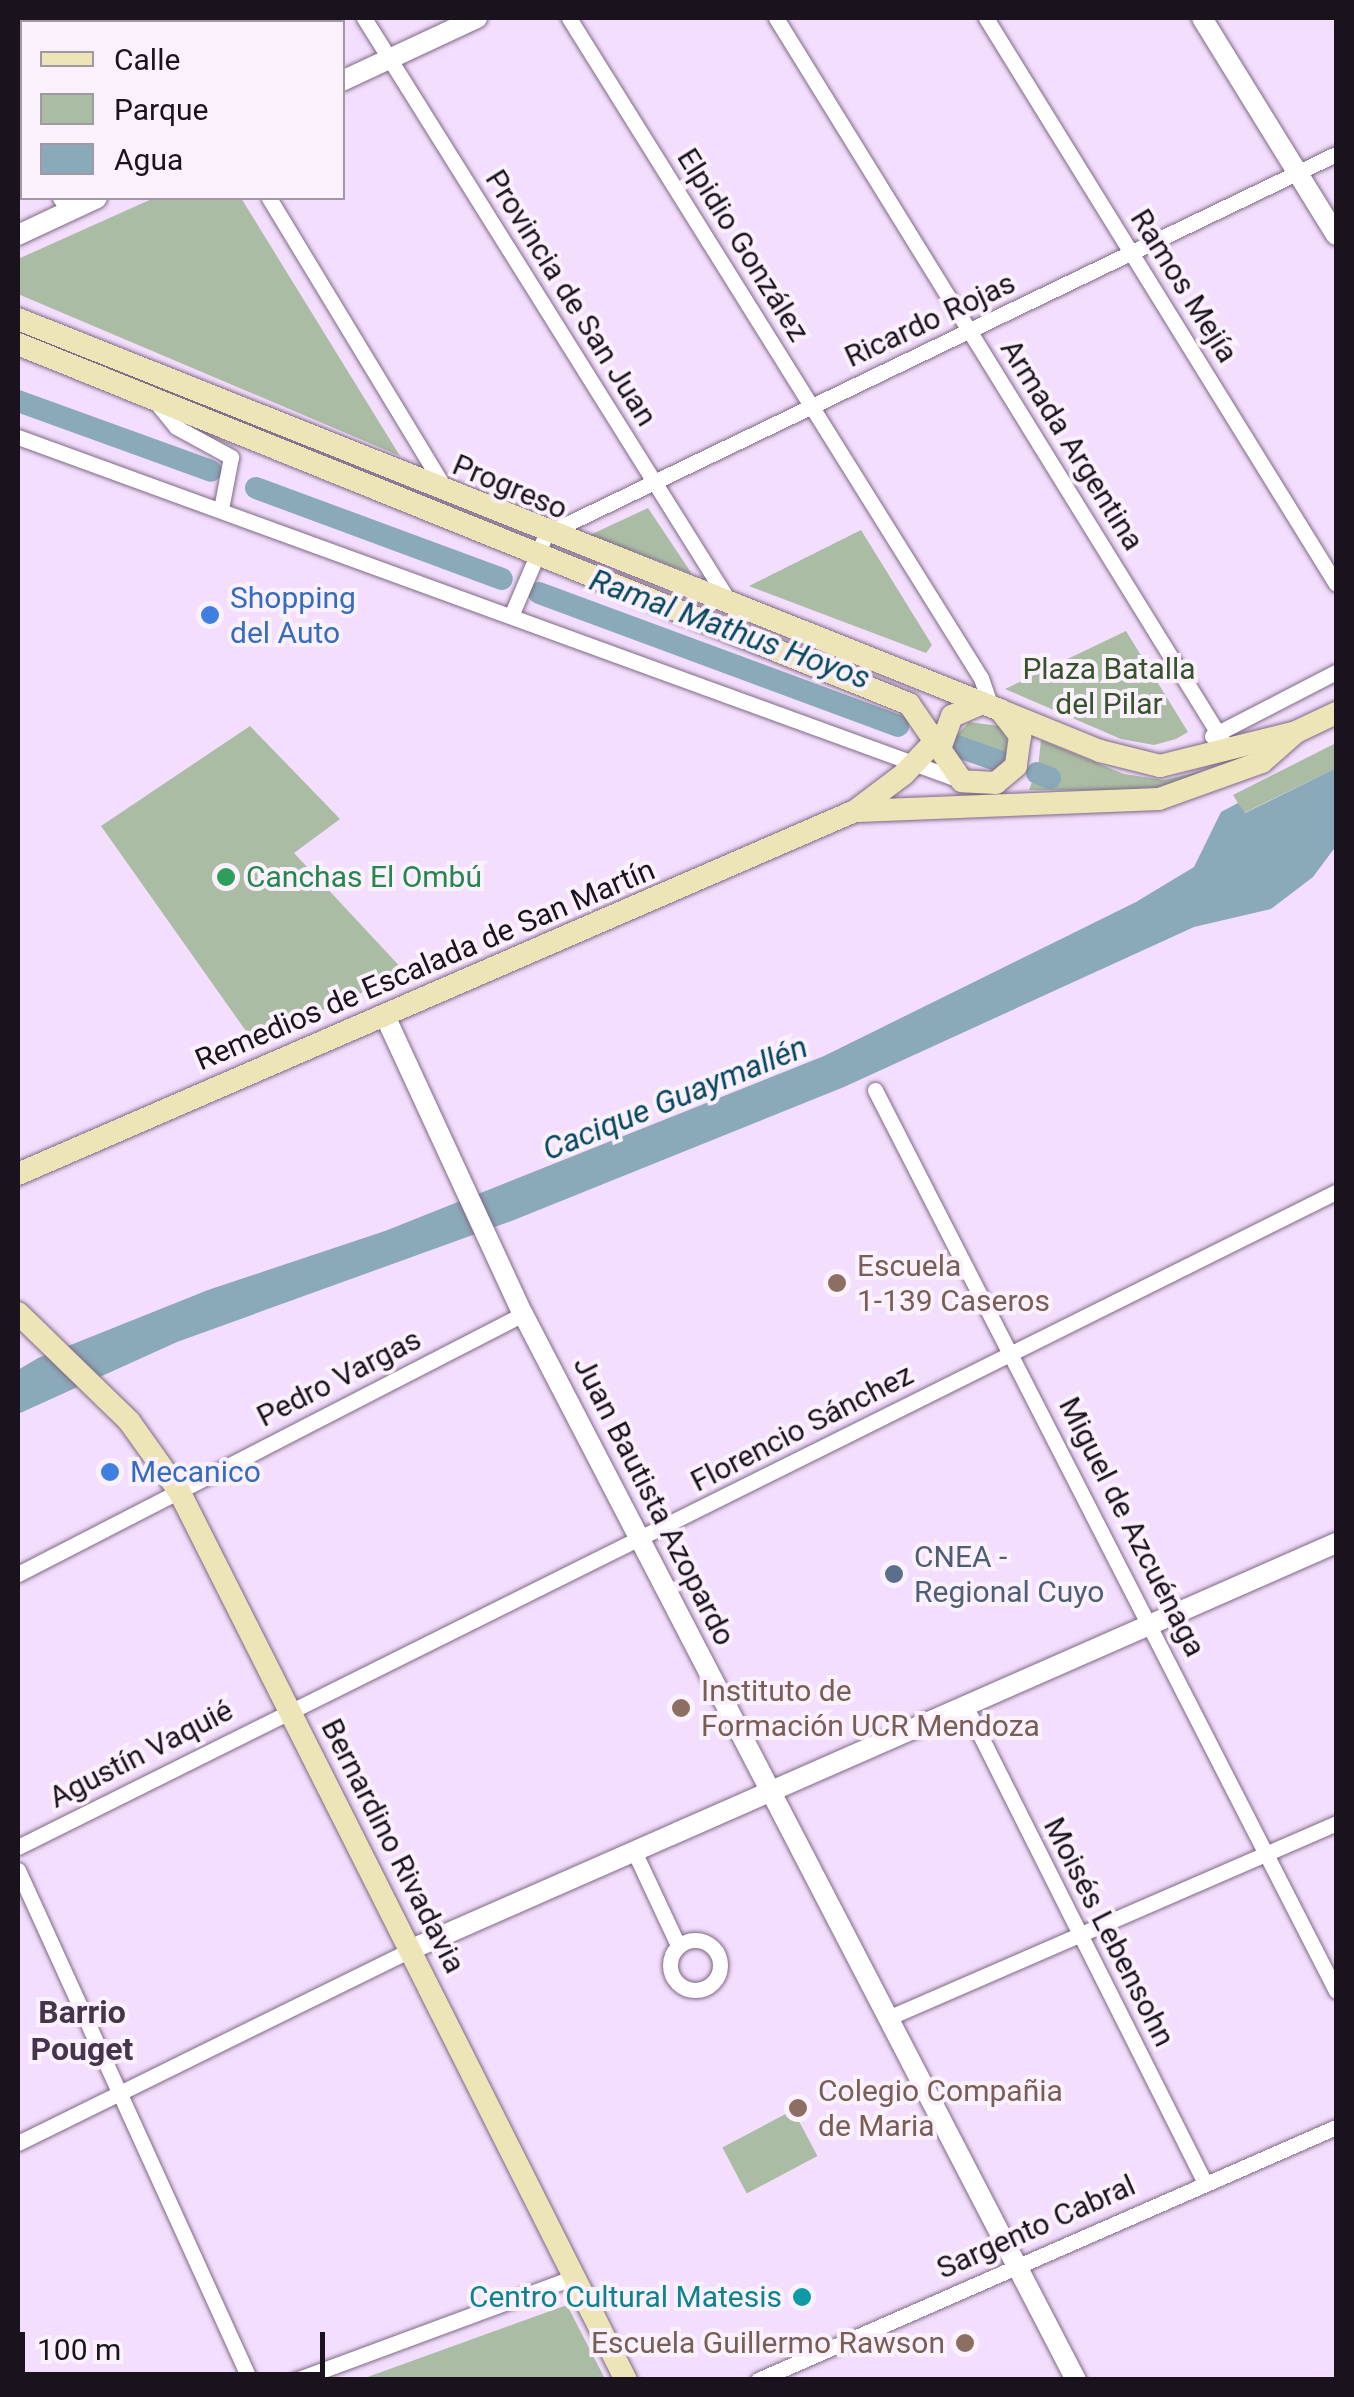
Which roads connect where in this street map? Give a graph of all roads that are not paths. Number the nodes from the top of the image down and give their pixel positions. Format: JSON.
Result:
{"nodes":[{"id":1,"x":364,"y":18,"type":"edge"},
{"id":2,"x":476,"y":18,"type":"edge"},
{"id":3,"x":570,"y":18,"type":"edge"},
{"id":4,"x":776,"y":18,"type":"edge"},
{"id":5,"x":986,"y":18,"type":"edge"},
{"id":6,"x":1202,"y":18,"type":"edge"},
{"id":7,"x":389,"y":59,"type":"junction"},
{"id":8,"x":345,"y":80,"type":"edge"},
{"id":9,"x":1336,"y":154,"type":"edge"},
{"id":10,"x":1298,"y":172,"type":"junction"},
{"id":11,"x":270,"y":200,"type":"edge"},
{"id":12,"x":65,"y":204,"type":"edge"},
{"id":13,"x":18,"y":235,"type":"edge"},
{"id":14,"x":1336,"y":235,"type":"edge"},
{"id":15,"x":1132,"y":255,"type":"junction"},
{"id":16,"x":18,"y":319,"type":"edge"},
{"id":17,"x":971,"y":332,"type":"junction"},
{"id":18,"x":18,"y":344,"type":"edge"},
{"id":19,"x":154,"y":398,"type":"junction"},
{"id":20,"x":811,"y":406,"type":"junction"},
{"id":21,"x":18,"y":437,"type":"edge"},
{"id":22,"x":654,"y":482,"type":"junction"},
{"id":23,"x":447,"y":492,"type":"junction"},
{"id":24,"x":223,"y":501,"type":"junction"},
{"id":25,"x":537,"y":551,"type":"junction"},
{"id":26,"x":1336,"y":584,"type":"edge"},
{"id":27,"x":732,"y":606,"type":"junction"},
{"id":28,"x":511,"y":616,"type":"junction"},
{"id":29,"x":1336,"y":672,"type":"edge"},
{"id":30,"x":991,"y":707,"type":"junction"},
{"id":31,"x":1336,"y":713,"type":"edge"},
{"id":32,"x":1296,"y":732,"type":"junction"},
{"id":33,"x":1221,"y":739,"type":"junction"},
{"id":34,"x":862,"y":742,"type":"junction"},
{"id":35,"x":940,"y":746,"type":"junction"},
{"id":36,"x":916,"y":763,"type":"junction"},
{"id":37,"x":973,"y":784,"type":"junction"},
{"id":38,"x":887,"y":789,"type":"junction"},
{"id":39,"x":946,"y":803,"type":"junction"},
{"id":40,"x":1073,"y":806,"type":"junction"},
{"id":41,"x":855,"y":811,"type":"junction"},
{"id":42,"x":385,"y":1016,"type":"junction"},
{"id":43,"x":875,"y":1090,"type":"dead end"},
{"id":44,"x":18,"y":1174,"type":"edge"},
{"id":45,"x":1336,"y":1192,"type":"edge"},
{"id":46,"x":18,"y":1313,"type":"edge"},
{"id":47,"x":523,"y":1314,"type":"junction"},
{"id":48,"x":1014,"y":1353,"type":"junction"},
{"id":49,"x":179,"y":1491,"type":"junction"},
{"id":50,"x":640,"y":1540,"type":"junction"},
{"id":51,"x":1336,"y":1543,"type":"edge"},
{"id":52,"x":18,"y":1574,"type":"edge"},
{"id":53,"x":1150,"y":1625,"type":"junction"},
{"id":54,"x":964,"y":1705,"type":"junction"},
{"id":55,"x":290,"y":1709,"type":"junction"},
{"id":56,"x":770,"y":1790,"type":"junction"},
{"id":57,"x":1336,"y":1822,"type":"edge"},
{"id":58,"x":18,"y":1848,"type":"edge"},
{"id":59,"x":633,"y":1849,"type":"junction"},
{"id":60,"x":1266,"y":1852,"type":"junction"},
{"id":61,"x":18,"y":1870,"type":"edge"},
{"id":62,"x":1079,"y":1933,"type":"junction"},
{"id":63,"x":678,"y":1945,"type":"dead end"},
{"id":64,"x":412,"y":1949,"type":"junction"},
{"id":65,"x":1336,"y":1991,"type":"edge"},
{"id":66,"x":888,"y":2018,"type":"junction"},
{"id":67,"x":119,"y":2093,"type":"junction"},
{"id":68,"x":1336,"y":2127,"type":"edge"},
{"id":69,"x":18,"y":2144,"type":"edge"},
{"id":70,"x":1205,"y":2183,"type":"junction"},
{"id":71,"x":1017,"y":2264,"type":"junction"},
{"id":72,"x":575,"y":2278,"type":"junction"},
{"id":73,"x":250,"y":2380,"type":"edge"},
{"id":74,"x":296,"y":2380,"type":"edge"},
{"id":75,"x":626,"y":2380,"type":"edge"},
{"id":76,"x":758,"y":2380,"type":"edge"},
{"id":77,"x":1076,"y":2380,"type":"edge"}],
"edges":[{"from":1,"to":7,"type":"street","name":"Provincia de San Juan"},
{"from":2,"to":7,"type":"street"},
{"from":3,"to":20,"type":"street","name":"Elpidio González"},
{"from":4,"to":17,"type":"street","name":"Armada Argentina"},
{"from":5,"to":15,"type":"street","name":"Ramos Mejía"},
{"from":6,"to":10,"type":"street"},
{"from":7,"to":8,"type":"street"},
{"from":7,"to":22,"type":"street","name":"Provincia de San Juan"},
{"from":9,"to":10,"type":"street","name":"Ricardo Rojas"},
{"from":10,"to":14,"type":"street"},
{"from":10,"to":15,"type":"street","name":"Ricardo Rojas"},
{"from":11,"to":23,"type":"street"},
{"from":12,"to":13,"type":"street"},
{"from":15,"to":17,"type":"street","name":"Ricardo Rojas"},
{"from":15,"to":26,"type":"street","name":"Ramos Mejía"},
{"from":16,"to":23,"type":"main road","name":"Progreso"},
{"from":17,"to":20,"type":"street","name":"Ricardo Rojas"},
{"from":17,"to":33,"type":"street","name":"Armada Argentina"},
{"from":18,"to":19,"type":"main road","name":"Progreso"},
{"from":19,"to":24,"type":"street"},
{"from":19,"to":25,"type":"main road","name":"Progreso"},
{"from":20,"to":22,"type":"street","name":"Ricardo Rojas"},
{"from":20,"to":30,"type":"street","name":"Elpidio González"},
{"from":21,"to":24,"type":"street"},
{"from":22,"to":25,"type":"street","name":"Ricardo Rojas"},
{"from":22,"to":27,"type":"street","name":"Provincia de San Juan"},
{"from":23,"to":25,"type":"main road","name":"Progreso"},
{"from":24,"to":28,"type":"street"},
{"from":25,"to":27,"type":"main road","name":"Progreso"},
{"from":25,"to":28,"type":"street"},
{"from":25,"to":35,"type":"main road","name":"Progreso"},
{"from":27,"to":30,"type":"main road","name":"Progreso"},
{"from":28,"to":34,"type":"street"},
{"from":29,"to":33,"type":"street"},
{"from":30,"to":33,"type":"main road","name":"Progreso"},
{"from":30,"to":35,"type":"main road"},
{"from":30,"to":37,"type":"main road"},
{"from":31,"to":32,"type":"main road"},
{"from":32,"to":33,"type":"main road","name":"Progreso"},
{"from":32,"to":40,"type":"main road","name":"Remedios de Escalada de San Martín"},
{"from":34,"to":36,"type":"street"},
{"from":34,"to":38,"type":"street"},
{"from":35,"to":36,"type":"main road","name":"Remedios de Escalada de San Martín"},
{"from":35,"to":37,"type":"main road"},
{"from":36,"to":37,"type":"street"},
{"from":36,"to":38,"type":"main road","name":"Remedios de Escalada de San Martín"},
{"from":37,"to":39,"type":"main road"},
{"from":37,"to":40,"type":"main road"},
{"from":38,"to":41,"type":"main road","name":"Remedios de Escalada de San Martín"},
{"from":39,"to":40,"type":"main road","name":"Remedios de Escalada de San Martín"},
{"from":39,"to":41,"type":"main road","name":"Remedios de Escalada de San Martín"},
{"from":41,"to":42,"type":"main road","name":"Remedios de Escalada de San Martín"},
{"from":42,"to":44,"type":"main road","name":"Remedios de Escalada de San Martín"},
{"from":42,"to":47,"type":"street","name":"Juan Bautista Azopardo"},
{"from":43,"to":48,"type":"street","name":"Miguel de Azcuénaga"},
{"from":45,"to":48,"type":"street","name":"Florencio Sánchez"},
{"from":46,"to":49,"type":"main road","name":"Bernardino Rivadavia"},
{"from":47,"to":49,"type":"street","name":"Pedro Vargas"},
{"from":47,"to":50,"type":"street","name":"Juan Bautista Azopardo"},
{"from":48,"to":50,"type":"street","name":"Florencio Sánchez"},
{"from":48,"to":53,"type":"street","name":"Miguel de Azcuénaga"},
{"from":49,"to":52,"type":"street","name":"Pedro Vargas"},
{"from":49,"to":55,"type":"main road","name":"Bernardino Rivadavia"},
{"from":50,"to":55,"type":"street","name":"Florencio Sánchez"},
{"from":50,"to":56,"type":"street","name":"Juan Bautista Azopardo"},
{"from":51,"to":53,"type":"street"},
{"from":53,"to":54,"type":"street"},
{"from":53,"to":60,"type":"street","name":"Miguel de Azcuénaga"},
{"from":54,"to":56,"type":"street"},
{"from":54,"to":62,"type":"street","name":"Moisés Lebensohn"},
{"from":55,"to":58,"type":"street","name":"Agustín Vaquié"},
{"from":55,"to":64,"type":"main road","name":"Bernardino Rivadavia"},
{"from":56,"to":59,"type":"street"},
{"from":56,"to":66,"type":"street","name":"Juan Bautista Azopardo"},
{"from":57,"to":60,"type":"street"},
{"from":59,"to":63,"type":"street"},
{"from":59,"to":64,"type":"street"},
{"from":60,"to":62,"type":"street"},
{"from":60,"to":65,"type":"street","name":"Miguel de Azcuénaga"},
{"from":61,"to":67,"type":"street"},
{"from":62,"to":66,"type":"street"},
{"from":62,"to":70,"type":"street","name":"Moisés Lebensohn"},
{"from":64,"to":67,"type":"street"},
{"from":64,"to":72,"type":"main road","name":"Bernardino Rivadavia"},
{"from":66,"to":71,"type":"street","name":"Juan Bautista Azopardo"},
{"from":67,"to":69,"type":"street"},
{"from":67,"to":73,"type":"street"},
{"from":68,"to":70,"type":"street","name":"Sargento Cabral"},
{"from":70,"to":71,"type":"street","name":"Sargento Cabral"},
{"from":71,"to":76,"type":"street","name":"Sargento Cabral"},
{"from":71,"to":77,"type":"street","name":"Juan Bautista Azopardo"},
{"from":72,"to":74,"type":"street"},
{"from":72,"to":75,"type":"main road","name":"Bernardino Rivadavia"}]}
